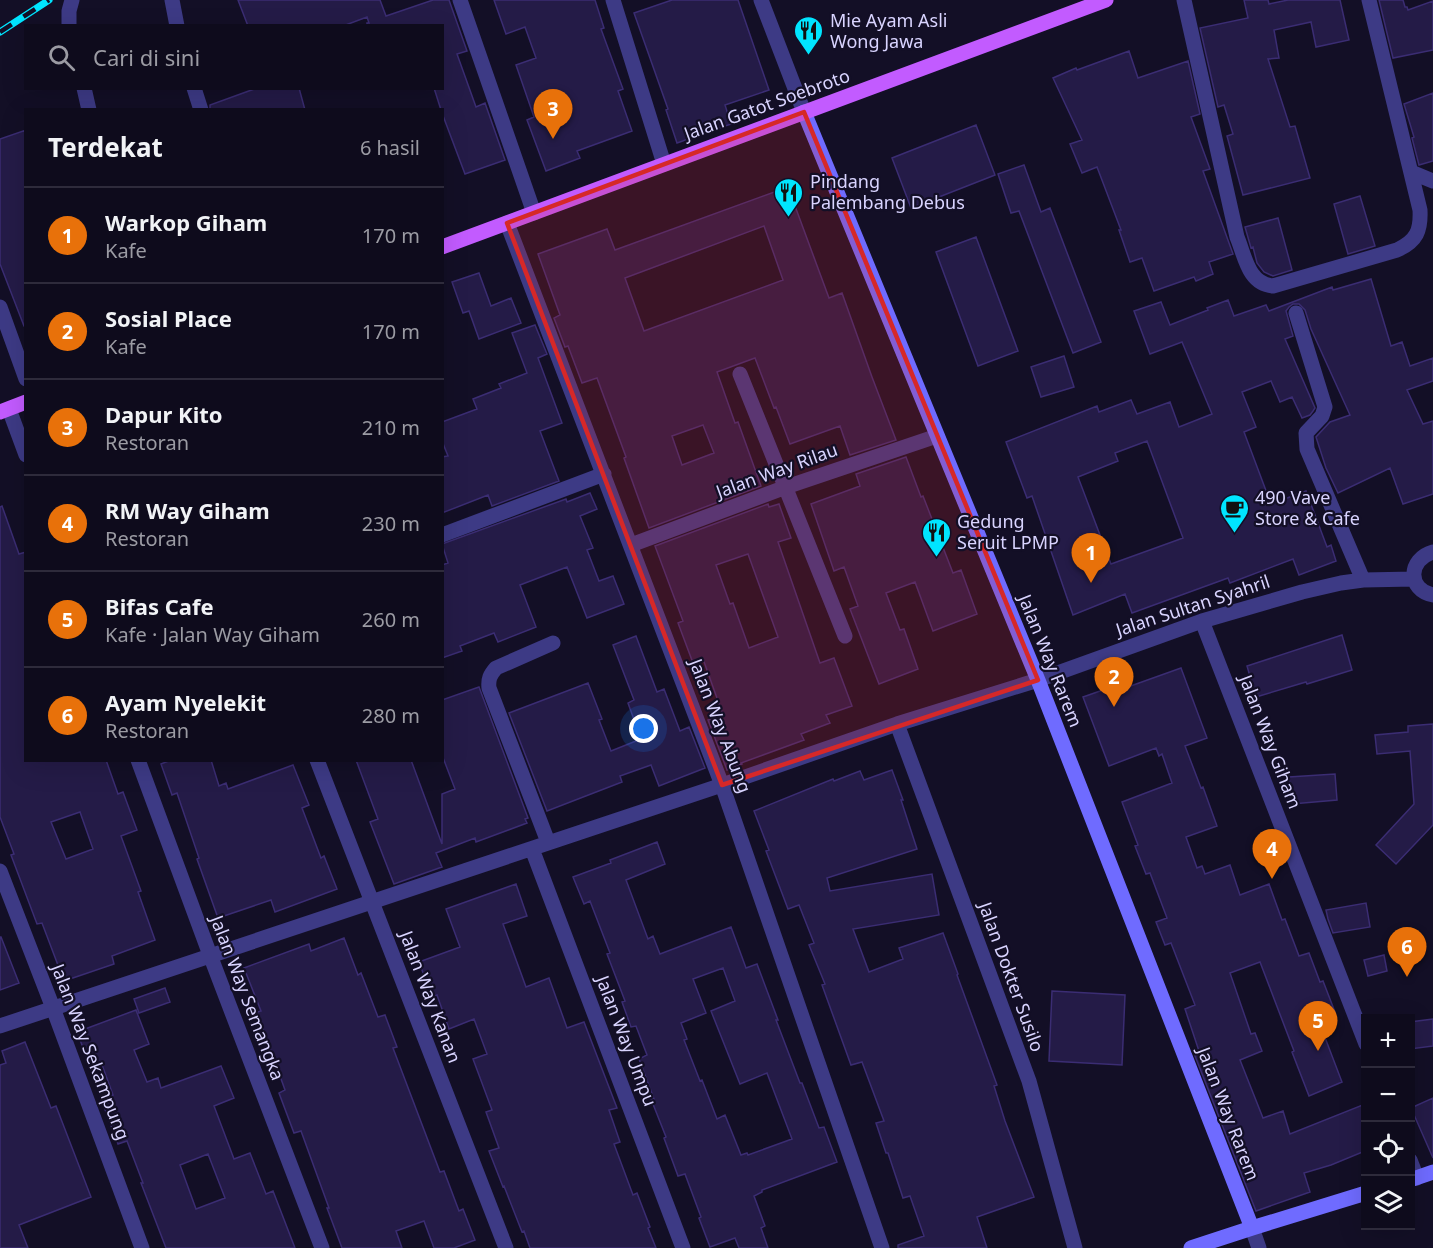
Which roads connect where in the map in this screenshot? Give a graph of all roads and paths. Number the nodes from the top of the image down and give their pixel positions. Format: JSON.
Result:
{"nodes":[{"id":1,"x":72,"y":0,"type":"edge"},
{"id":2,"x":172,"y":0,"type":"edge"},
{"id":3,"x":459,"y":0,"type":"edge"},
{"id":4,"x":613,"y":0,"type":"edge"},
{"id":5,"x":761,"y":0,"type":"edge"},
{"id":6,"x":1106,"y":0,"type":"edge"},
{"id":7,"x":1184,"y":0,"type":"edge"},
{"id":8,"x":1369,"y":0,"type":"edge"},
{"id":9,"x":69,"y":24,"type":"edge"},
{"id":10,"x":177,"y":24,"type":"edge"},
{"id":11,"x":84,"y":90,"type":"edge"},
{"id":12,"x":195,"y":90,"type":"edge"},
{"id":13,"x":89,"y":108,"type":"edge"},
{"id":14,"x":200,"y":108,"type":"edge"},
{"id":15,"x":804,"y":112,"type":"junction"},
{"id":16,"x":664,"y":164,"type":"junction"},
{"id":17,"x":1411,"y":172,"type":"junction"},
{"id":18,"x":1433,"y":181,"type":"edge"},
{"id":19,"x":534,"y":213,"type":"junction"},
{"id":20,"x":507,"y":223,"type":"junction"},
{"id":21,"x":444,"y":246,"type":"edge"},
{"id":22,"x":0,"y":307,"type":"edge"},
{"id":23,"x":1296,"y":313,"type":"dead end"},
{"id":24,"x":24,"y":373,"type":"edge"},
{"id":25,"x":740,"y":374,"type":"dead end"},
{"id":26,"x":24,"y":403,"type":"edge"},
{"id":27,"x":4,"y":410,"type":"edge"},
{"id":28,"x":937,"y":435,"type":"junction"},
{"id":29,"x":24,"y":451,"type":"edge"},
{"id":30,"x":604,"y":474,"type":"junction"},
{"id":31,"x":786,"y":487,"type":"junction"},
{"id":32,"x":444,"y":534,"type":"edge"},
{"id":33,"x":631,"y":545,"type":"junction"},
{"id":34,"x":1433,"y":552,"type":"edge"},
{"id":35,"x":1414,"y":579,"type":"junction"},
{"id":36,"x":1363,"y":580,"type":"junction"},
{"id":37,"x":1433,"y":595,"type":"edge"},
{"id":38,"x":1202,"y":621,"type":"junction"},
{"id":39,"x":845,"y":636,"type":"dead end"},
{"id":40,"x":553,"y":643,"type":"dead end"},
{"id":41,"x":1038,"y":680,"type":"junction"},
{"id":42,"x":897,"y":724,"type":"junction"},
{"id":43,"x":139,"y":762,"type":"edge"},
{"id":44,"x":318,"y":762,"type":"edge"},
{"id":45,"x":722,"y":785,"type":"junction"},
{"id":46,"x":548,"y":842,"type":"junction"},
{"id":47,"x":532,"y":849,"type":"junction"},
{"id":48,"x":0,"y":871,"type":"edge"},
{"id":49,"x":373,"y":902,"type":"junction"},
{"id":50,"x":210,"y":955,"type":"junction"},
{"id":51,"x":53,"y":1008,"type":"junction"},
{"id":52,"x":0,"y":1026,"type":"edge"},
{"id":53,"x":1361,"y":1034,"type":"edge"},
{"id":54,"x":1433,"y":1172,"type":"edge"},
{"id":55,"x":1415,"y":1179,"type":"edge"},
{"id":56,"x":1361,"y":1194,"type":"edge"},
{"id":57,"x":1252,"y":1228,"type":"junction"},
{"id":58,"x":142,"y":1248,"type":"edge"},
{"id":59,"x":322,"y":1248,"type":"edge"},
{"id":60,"x":506,"y":1248,"type":"edge"},
{"id":61,"x":683,"y":1248,"type":"edge"},
{"id":62,"x":882,"y":1248,"type":"edge"},
{"id":63,"x":1075,"y":1248,"type":"edge"},
{"id":64,"x":1191,"y":1248,"type":"edge"},
{"id":65,"x":1259,"y":1248,"type":"edge"}],
"edges":[{"from":1,"to":9,"type":"street"},
{"from":2,"to":10,"type":"street"},
{"from":3,"to":19,"type":"street"},
{"from":4,"to":16,"type":"street"},
{"from":5,"to":15,"type":"street"},
{"from":6,"to":15,"type":"main road","name":"Jalan Gatot Soebroto"},
{"from":7,"to":17,"type":"street"},
{"from":8,"to":17,"type":"street"},
{"from":11,"to":13,"type":"street"},
{"from":12,"to":14,"type":"street"},
{"from":15,"to":16,"type":"main road","name":"Jalan Gatot Soebroto"},
{"from":15,"to":28,"type":"street","name":"Jalan Way Rarem"},
{"from":16,"to":19,"type":"main road","name":"Jalan Gatot Soebroto"},
{"from":17,"to":18,"type":"street"},
{"from":19,"to":20,"type":"main road","name":"Jalan Gatot Soebroto"},
{"from":20,"to":21,"type":"main road","name":"Jalan Gatot Soebroto"},
{"from":20,"to":30,"type":"street","name":"Jalan Way Abung"},
{"from":22,"to":24,"type":"street"},
{"from":23,"to":36,"type":"street"},
{"from":25,"to":31,"type":"street"},
{"from":26,"to":27,"type":"main road"},
{"from":27,"to":29,"type":"street"},
{"from":28,"to":31,"type":"street","name":"Jalan Way Rilau"},
{"from":28,"to":41,"type":"street","name":"Jalan Way Rarem"},
{"from":30,"to":32,"type":"street"},
{"from":30,"to":33,"type":"street","name":"Jalan Way Abung"},
{"from":31,"to":33,"type":"street","name":"Jalan Way Rilau"},
{"from":31,"to":39,"type":"street"},
{"from":33,"to":45,"type":"street","name":"Jalan Way Abung"},
{"from":34,"to":35,"type":"street"},
{"from":35,"to":36,"type":"street","name":"Jalan Sultan Syahril"},
{"from":35,"to":37,"type":"street"},
{"from":36,"to":38,"type":"street","name":"Jalan Sultan Syahril"},
{"from":38,"to":41,"type":"street","name":"Jalan Sultan Syahril"},
{"from":38,"to":53,"type":"street","name":"Jalan Way Giham"},
{"from":40,"to":46,"type":"street"},
{"from":41,"to":42,"type":"street","name":"Jalan Sultan Syahril"},
{"from":41,"to":57,"type":"street","name":"Jalan Way Rarem"},
{"from":42,"to":45,"type":"street","name":"Jalan Sultan Syahril"},
{"from":42,"to":63,"type":"street","name":"Jalan Dokter Susilo"},
{"from":43,"to":50,"type":"street","name":"Jalan Way Semangka"},
{"from":44,"to":49,"type":"street","name":"Jalan Way Kanan"},
{"from":45,"to":46,"type":"street","name":"Jalan Sultan Syahril"},
{"from":45,"to":62,"type":"street","name":"Jalan Way Abung"},
{"from":46,"to":47,"type":"street","name":"Jalan Sultan Syahril"},
{"from":47,"to":49,"type":"street","name":"Jalan Sultan Syahril"},
{"from":47,"to":61,"type":"street","name":"Jalan Way Umpu"},
{"from":48,"to":51,"type":"street","name":"Jalan Way Sekampung"},
{"from":49,"to":50,"type":"street","name":"Jalan Sultan Syahril"},
{"from":49,"to":60,"type":"street","name":"Jalan Way Kanan"},
{"from":50,"to":51,"type":"street","name":"Jalan Sultan Syahril"},
{"from":50,"to":59,"type":"street","name":"Jalan Way Semangka"},
{"from":51,"to":52,"type":"street","name":"Jalan Sultan Syahril"},
{"from":51,"to":58,"type":"street","name":"Jalan Way Sekampung"},
{"from":54,"to":55,"type":"street"},
{"from":56,"to":57,"type":"street"},
{"from":57,"to":64,"type":"street"},
{"from":57,"to":65,"type":"street"}]}
